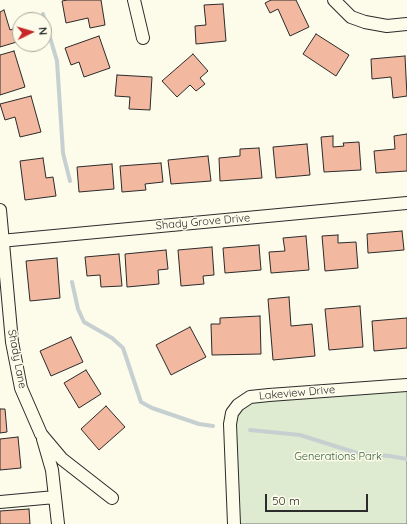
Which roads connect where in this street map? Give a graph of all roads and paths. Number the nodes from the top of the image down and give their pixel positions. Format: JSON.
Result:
{"nodes":[{"id":1,"x":134,"y":0,"type":"edge"},
{"id":2,"x":334,"y":0,"type":"edge"},
{"id":3,"x":407,"y":24,"type":"edge"},
{"id":4,"x":143,"y":38,"type":"dead end"},
{"id":5,"x":407,"y":203,"type":"edge"},
{"id":6,"x":0,"y":210,"type":"edge"},
{"id":7,"x":2,"y":241,"type":"edge"},
{"id":8,"x":407,"y":385,"type":"edge"},
{"id":9,"x":41,"y":434,"type":"junction"},
{"id":10,"x":55,"y":497,"type":"junction"},
{"id":11,"x":112,"y":498,"type":"dead end"},
{"id":12,"x":0,"y":502,"type":"edge"},
{"id":13,"x":58,"y":524,"type":"edge"},
{"id":14,"x":234,"y":524,"type":"edge"}],
"edges":[{"from":1,"to":4,"type":"street"},
{"from":2,"to":3,"type":"street"},
{"from":5,"to":7,"type":"street","name":"Shady Grove Drive"},
{"from":6,"to":7,"type":"street","name":"Shady Lane"},
{"from":7,"to":9,"type":"street","name":"Shady Lane"},
{"from":8,"to":14,"type":"street","name":"Lakeview Drive"},
{"from":9,"to":10,"type":"street"},
{"from":9,"to":11,"type":"street","name":"Shady Lane"},
{"from":10,"to":12,"type":"street"},
{"from":10,"to":13,"type":"street"}]}
